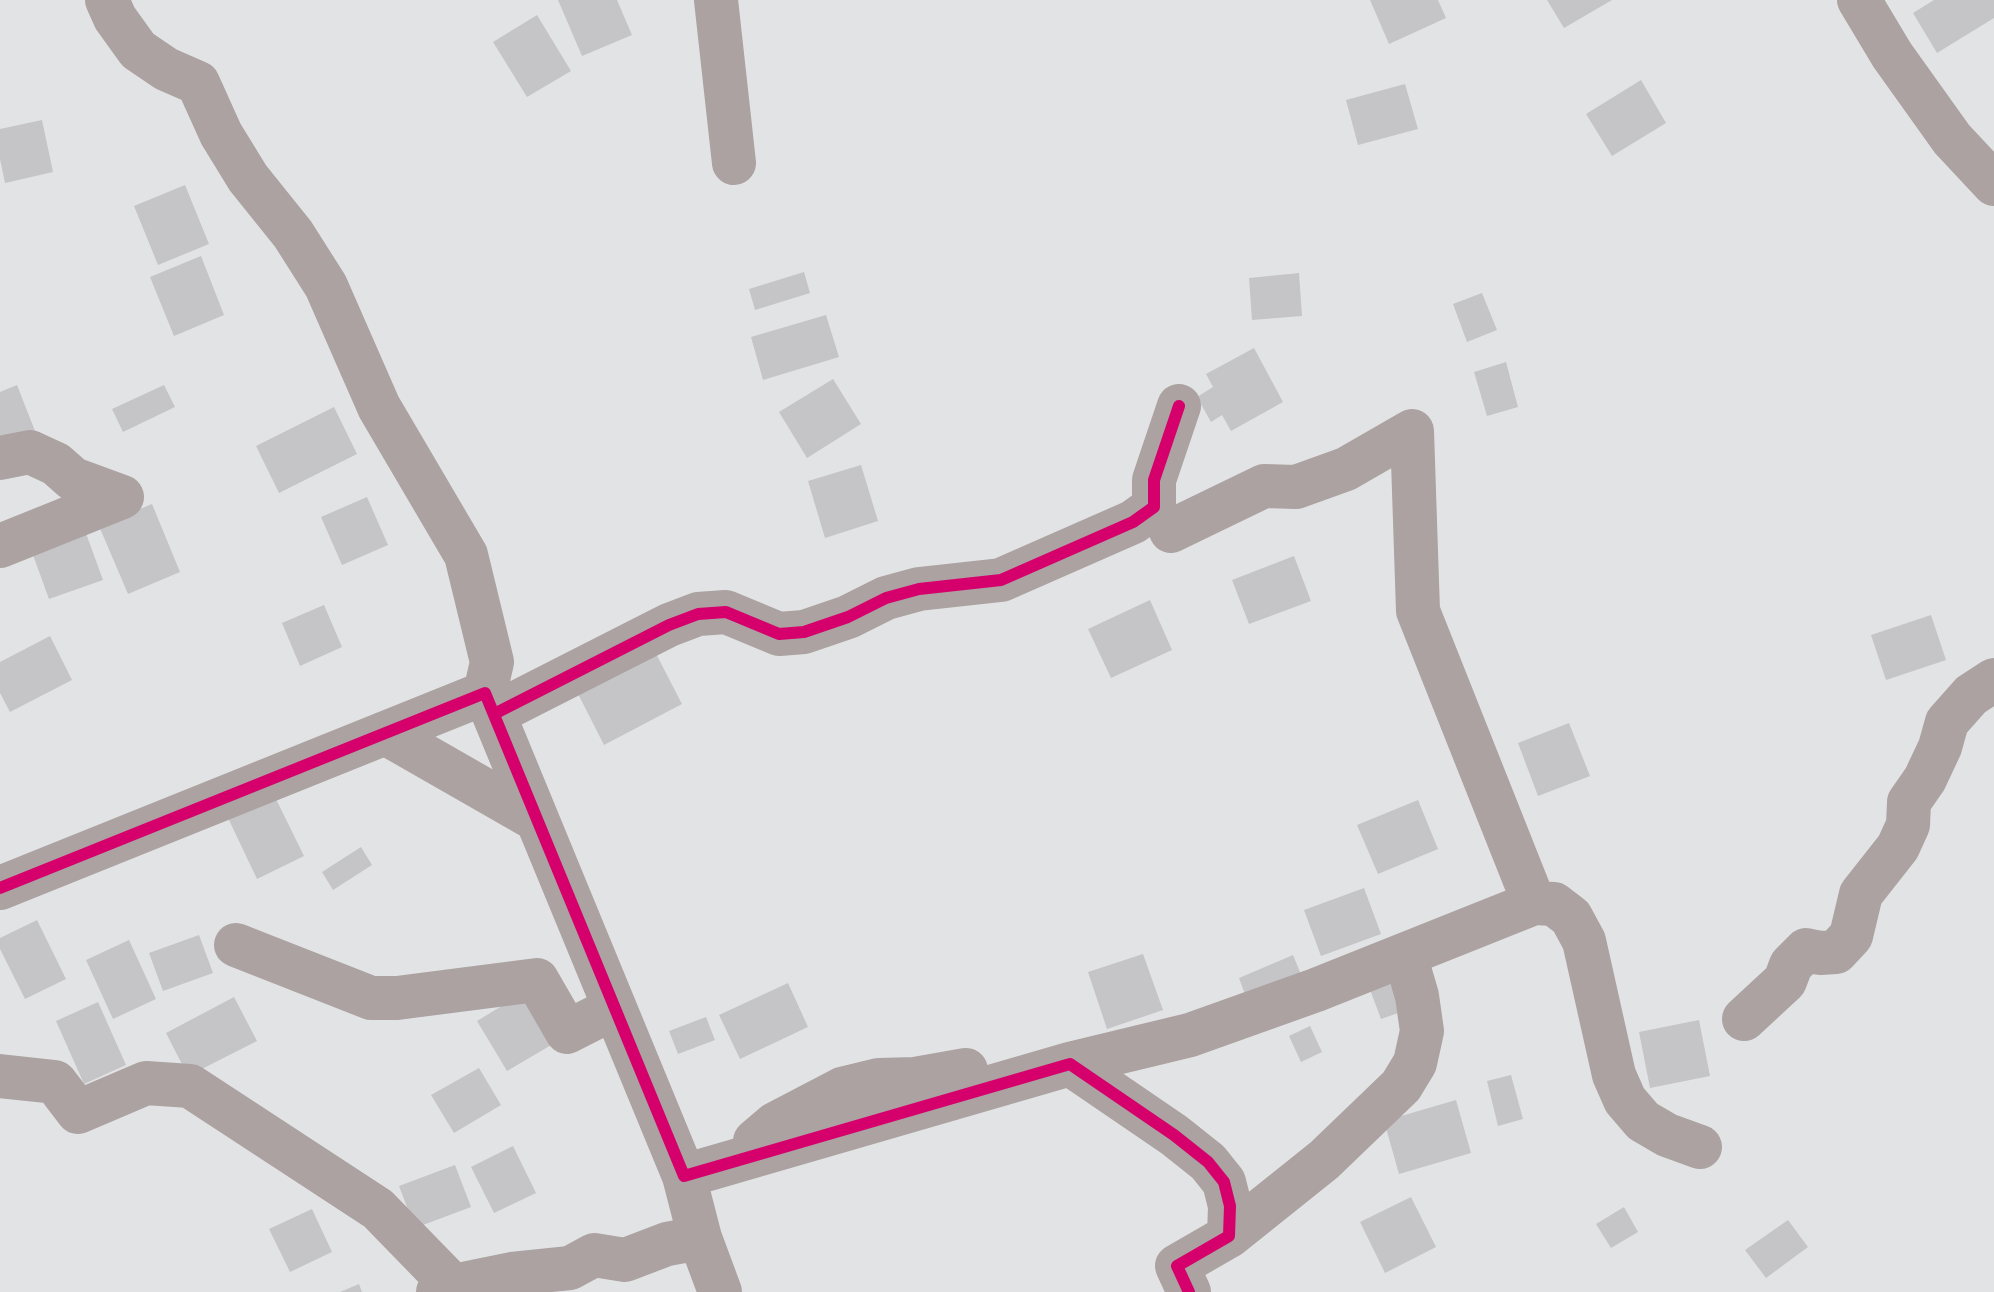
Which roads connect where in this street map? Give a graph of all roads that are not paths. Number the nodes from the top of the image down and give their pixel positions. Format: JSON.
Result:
{"nodes":[{"id":1,"x":107,"y":0,"type":"edge"},
{"id":2,"x":716,"y":0,"type":"edge"},
{"id":3,"x":1859,"y":0,"type":"edge"},
{"id":4,"x":734,"y":163,"type":"dead end"},
{"id":5,"x":1994,"y":184,"type":"edge"},
{"id":6,"x":1179,"y":406,"type":"dead end"},
{"id":7,"x":0,"y":458,"type":"edge"},
{"id":8,"x":1171,"y":531,"type":"dead end"},
{"id":9,"x":0,"y":546,"type":"edge"},
{"id":10,"x":1994,"y":680,"type":"edge"},
{"id":11,"x":489,"y":704,"type":"junction"},
{"id":12,"x":385,"y":733,"type":"junction"},
{"id":13,"x":537,"y":820,"type":"junction"},
{"id":14,"x":0,"y":888,"type":"edge"},
{"id":15,"x":1534,"y":903,"type":"junction"},
{"id":16,"x":236,"y":945,"type":"dead end"},
{"id":17,"x":1405,"y":955,"type":"junction"},
{"id":18,"x":614,"y":1008,"type":"junction"},
{"id":19,"x":1744,"y":1019,"type":"dead end"},
{"id":20,"x":1070,"y":1064,"type":"junction"},
{"id":21,"x":0,"y":1076,"type":"edge"},
{"id":22,"x":1700,"y":1147,"type":"dead end"},
{"id":23,"x":684,"y":1176,"type":"junction"},
{"id":24,"x":1229,"y":1236,"type":"junction"},
{"id":25,"x":700,"y":1238,"type":"junction"},
{"id":26,"x":445,"y":1289,"type":"edge"},
{"id":27,"x":720,"y":1292,"type":"edge"},
{"id":28,"x":1189,"y":1292,"type":"edge"}],
"edges":[{"from":1,"to":11,"type":"street"},
{"from":2,"to":4,"type":"street"},
{"from":3,"to":5,"type":"street"},
{"from":6,"to":11,"type":"street"},
{"from":7,"to":9,"type":"street"},
{"from":8,"to":15,"type":"street"},
{"from":10,"to":19,"type":"street"},
{"from":11,"to":12,"type":"street"},
{"from":11,"to":13,"type":"street"},
{"from":12,"to":13,"type":"street"},
{"from":12,"to":14,"type":"street"},
{"from":13,"to":18,"type":"street"},
{"from":15,"to":17,"type":"street"},
{"from":15,"to":22,"type":"street"},
{"from":16,"to":18,"type":"street"},
{"from":17,"to":20,"type":"street"},
{"from":17,"to":24,"type":"street"},
{"from":18,"to":23,"type":"street"},
{"from":20,"to":23,"type":"street"},
{"from":20,"to":24,"type":"street"},
{"from":21,"to":26,"type":"street"},
{"from":23,"to":25,"type":"street"},
{"from":24,"to":28,"type":"street"},
{"from":25,"to":26,"type":"street"},
{"from":25,"to":27,"type":"street"}]}
